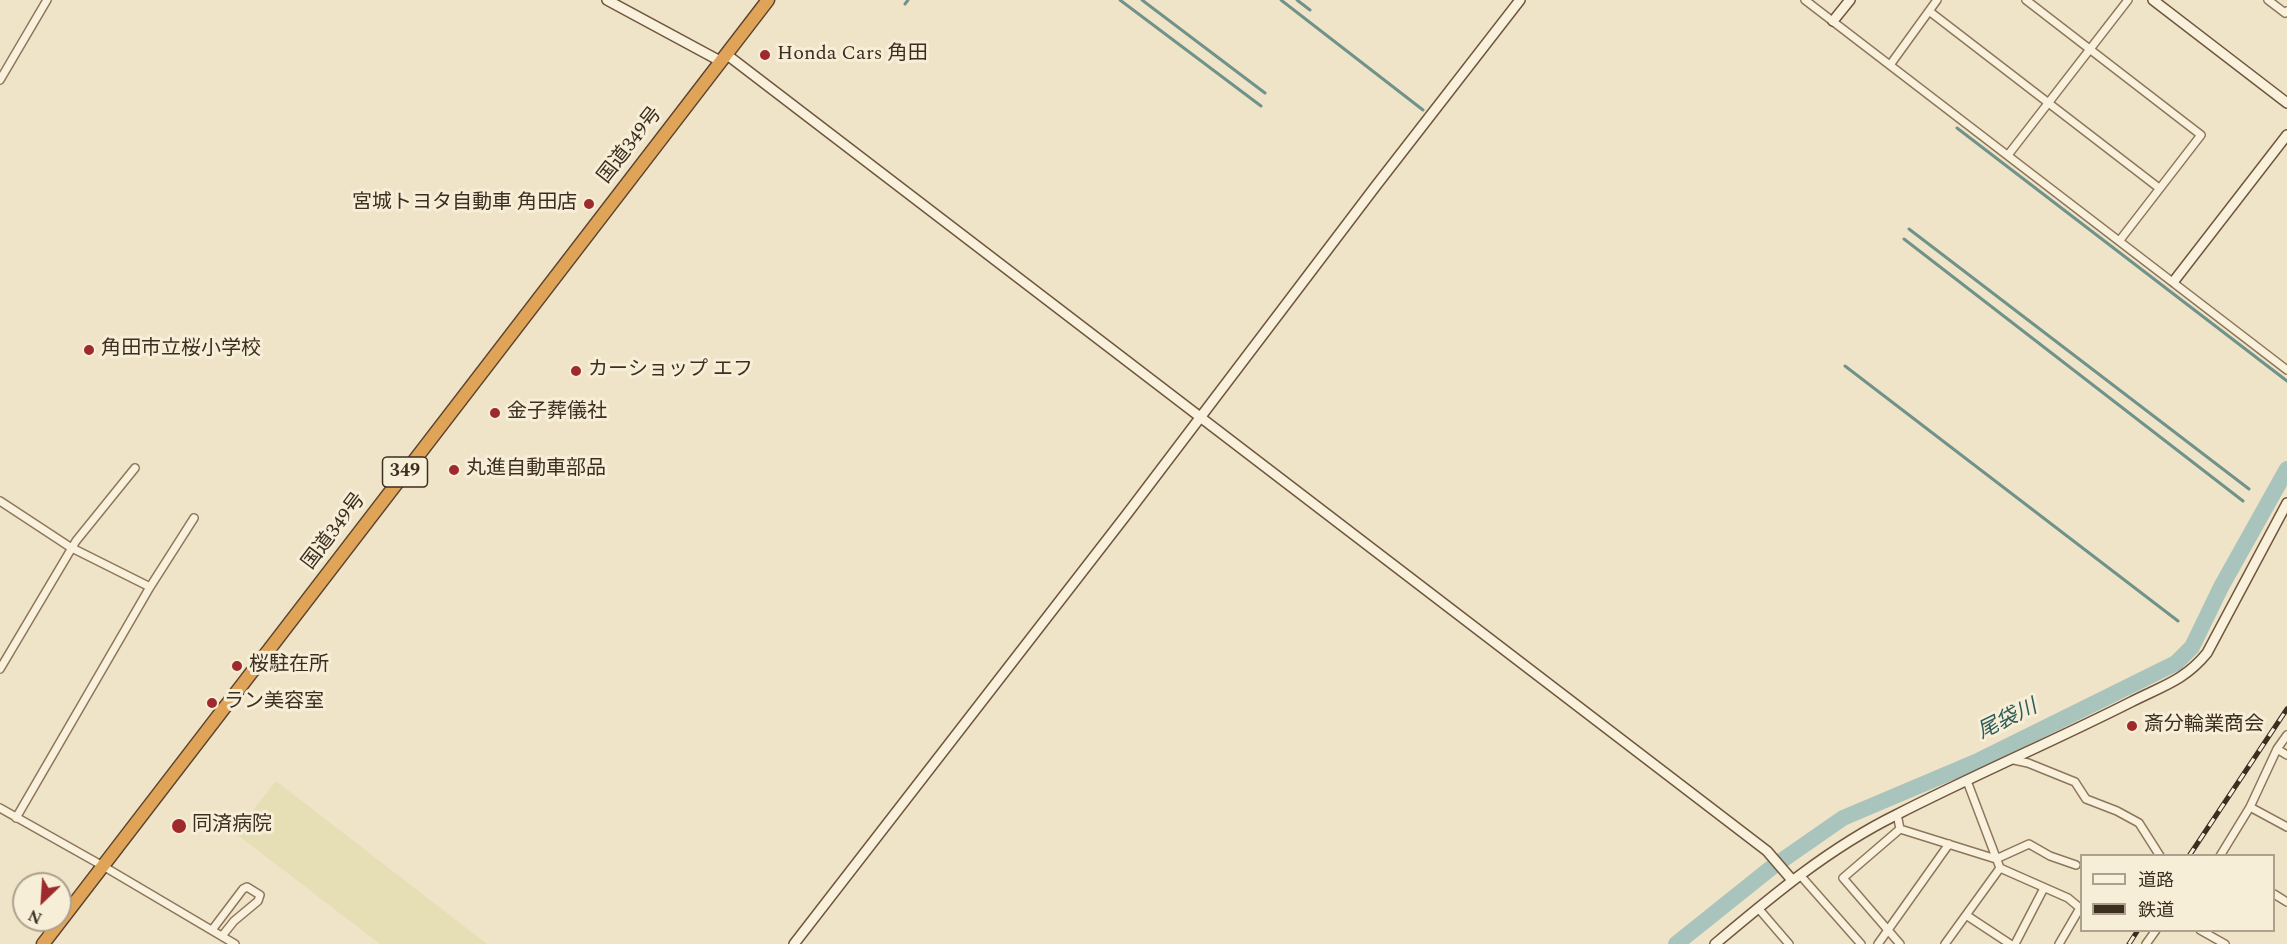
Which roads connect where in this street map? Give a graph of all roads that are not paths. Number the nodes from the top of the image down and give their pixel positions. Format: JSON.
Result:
{"nodes":[{"id":1,"x":47,"y":0,"type":"edge"},
{"id":2,"x":607,"y":0,"type":"edge"},
{"id":3,"x":768,"y":0,"type":"edge"},
{"id":4,"x":1520,"y":0,"type":"edge"},
{"id":5,"x":1805,"y":0,"type":"edge"},
{"id":6,"x":1850,"y":0,"type":"edge"},
{"id":7,"x":1937,"y":0,"type":"edge"},
{"id":8,"x":2026,"y":0,"type":"edge"},
{"id":9,"x":2127,"y":0,"type":"edge"},
{"id":10,"x":2153,"y":0,"type":"edge"},
{"id":11,"x":2268,"y":0,"type":"edge"},
{"id":12,"x":1929,"y":10,"type":"junction"},
{"id":13,"x":2287,"y":11,"type":"edge"},
{"id":14,"x":1833,"y":21,"type":"junction"},
{"id":15,"x":2091,"y":48,"type":"junction"},
{"id":16,"x":723,"y":58,"type":"junction"},
{"id":17,"x":1890,"y":65,"type":"junction"},
{"id":18,"x":0,"y":80,"type":"edge"},
{"id":19,"x":2049,"y":102,"type":"junction"},
{"id":20,"x":2287,"y":103,"type":"edge"},
{"id":21,"x":2287,"y":135,"type":"edge"},
{"id":22,"x":2008,"y":155,"type":"junction"},
{"id":23,"x":2159,"y":188,"type":"junction"},
{"id":24,"x":2120,"y":240,"type":"junction"},
{"id":25,"x":2174,"y":282,"type":"junction"},
{"id":26,"x":2287,"y":370,"type":"edge"},
{"id":27,"x":1201,"y":416,"type":"junction"},
{"id":28,"x":135,"y":468,"type":"dead end"},
{"id":29,"x":0,"y":501,"type":"edge"},
{"id":30,"x":2287,"y":503,"type":"edge"},
{"id":31,"x":194,"y":518,"type":"dead end"},
{"id":32,"x":2277,"y":521,"type":"junction"},
{"id":33,"x":2287,"y":526,"type":"edge"},
{"id":34,"x":72,"y":548,"type":"junction"},
{"id":35,"x":150,"y":587,"type":"junction"},
{"id":36,"x":0,"y":669,"type":"edge"},
{"id":37,"x":2287,"y":735,"type":"edge"},
{"id":38,"x":2277,"y":749,"type":"junction"},
{"id":39,"x":2287,"y":755,"type":"edge"},
{"id":40,"x":2014,"y":760,"type":"junction"},
{"id":41,"x":1966,"y":782,"type":"junction"},
{"id":42,"x":2250,"y":807,"type":"junction"},
{"id":43,"x":0,"y":808,"type":"edge"},
{"id":44,"x":1897,"y":814,"type":"junction"},
{"id":45,"x":16,"y":818,"type":"junction"},
{"id":46,"x":2287,"y":827,"type":"edge"},
{"id":47,"x":1900,"y":829,"type":"junction"},
{"id":48,"x":1949,"y":844,"type":"junction"},
{"id":49,"x":2159,"y":854,"type":"edge"},
{"id":50,"x":2221,"y":854,"type":"edge"},
{"id":51,"x":1996,"y":860,"type":"junction"},
{"id":52,"x":2076,"y":865,"type":"dead end"},
{"id":53,"x":103,"y":866,"type":"junction"},
{"id":54,"x":2000,"y":868,"type":"junction"},
{"id":55,"x":1793,"y":876,"type":"junction"},
{"id":56,"x":2044,"y":888,"type":"junction"},
{"id":57,"x":1758,"y":908,"type":"junction"},
{"id":58,"x":1966,"y":915,"type":"junction"},
{"id":59,"x":212,"y":930,"type":"junction"},
{"id":60,"x":1888,"y":930,"type":"junction"},
{"id":61,"x":2203,"y":932,"type":"edge"},
{"id":62,"x":222,"y":936,"type":"junction"},
{"id":63,"x":1718,"y":943,"type":"edge"},
{"id":64,"x":2007,"y":943,"type":"edge"},
{"id":65,"x":42,"y":944,"type":"edge"},
{"id":66,"x":235,"y":944,"type":"edge"},
{"id":67,"x":794,"y":944,"type":"edge"},
{"id":68,"x":1789,"y":944,"type":"edge"},
{"id":69,"x":1861,"y":944,"type":"edge"},
{"id":70,"x":1878,"y":944,"type":"edge"},
{"id":71,"x":1900,"y":944,"type":"edge"},
{"id":72,"x":1946,"y":944,"type":"edge"},
{"id":73,"x":2015,"y":944,"type":"edge"},
{"id":74,"x":2059,"y":944,"type":"edge"},
{"id":75,"x":2224,"y":944,"type":"edge"}],
"edges":[{"from":1,"to":18,"type":"street"},
{"from":2,"to":16,"type":"street"},
{"from":3,"to":16,"type":"highway","name":"国道349号","number":"349"},
{"from":4,"to":27,"type":"street"},
{"from":5,"to":14,"type":"street"},
{"from":6,"to":14,"type":"street"},
{"from":7,"to":12,"type":"street"},
{"from":8,"to":15,"type":"street"},
{"from":9,"to":15,"type":"street"},
{"from":10,"to":20,"type":"street"},
{"from":11,"to":13,"type":"street"},
{"from":12,"to":17,"type":"street"},
{"from":12,"to":19,"type":"street"},
{"from":14,"to":17,"type":"street"},
{"from":15,"to":19,"type":"street"},
{"from":15,"to":23,"type":"street"},
{"from":16,"to":27,"type":"street"},
{"from":16,"to":53,"type":"highway","name":"国道349号","number":"349"},
{"from":17,"to":22,"type":"street"},
{"from":19,"to":22,"type":"street"},
{"from":19,"to":23,"type":"street"},
{"from":21,"to":25,"type":"street"},
{"from":22,"to":24,"type":"street"},
{"from":23,"to":24,"type":"street"},
{"from":24,"to":25,"type":"street"},
{"from":25,"to":26,"type":"street"},
{"from":27,"to":55,"type":"street"},
{"from":27,"to":67,"type":"street"},
{"from":28,"to":34,"type":"street"},
{"from":29,"to":34,"type":"street"},
{"from":30,"to":32,"type":"street"},
{"from":31,"to":35,"type":"street"},
{"from":32,"to":33,"type":"street"},
{"from":32,"to":40,"type":"street"},
{"from":34,"to":35,"type":"street"},
{"from":34,"to":36,"type":"street"},
{"from":35,"to":45,"type":"street"},
{"from":37,"to":38,"type":"street"},
{"from":38,"to":39,"type":"street"},
{"from":38,"to":42,"type":"street"},
{"from":40,"to":41,"type":"street"},
{"from":40,"to":49,"type":"street"},
{"from":41,"to":44,"type":"street"},
{"from":41,"to":51,"type":"street"},
{"from":42,"to":46,"type":"street"},
{"from":42,"to":50,"type":"street"},
{"from":43,"to":45,"type":"street"},
{"from":44,"to":47,"type":"street"},
{"from":44,"to":55,"type":"street"},
{"from":45,"to":53,"type":"street"},
{"from":47,"to":48,"type":"street"},
{"from":47,"to":60,"type":"street"},
{"from":48,"to":51,"type":"street"},
{"from":48,"to":60,"type":"street"},
{"from":51,"to":52,"type":"street"},
{"from":51,"to":54,"type":"street"},
{"from":53,"to":59,"type":"street"},
{"from":53,"to":65,"type":"highway","name":"国道349号","number":"349"},
{"from":54,"to":56,"type":"street"},
{"from":54,"to":58,"type":"street"},
{"from":55,"to":57,"type":"street"},
{"from":55,"to":69,"type":"street"},
{"from":56,"to":73,"type":"street"},
{"from":56,"to":74,"type":"street"},
{"from":57,"to":63,"type":"street"},
{"from":57,"to":68,"type":"street"},
{"from":58,"to":64,"type":"street"},
{"from":58,"to":72,"type":"street"},
{"from":59,"to":62,"type":"street"},
{"from":59,"to":62,"type":"street"},
{"from":60,"to":70,"type":"street"},
{"from":60,"to":71,"type":"street"},
{"from":61,"to":75,"type":"street"},
{"from":62,"to":66,"type":"street"}]}
